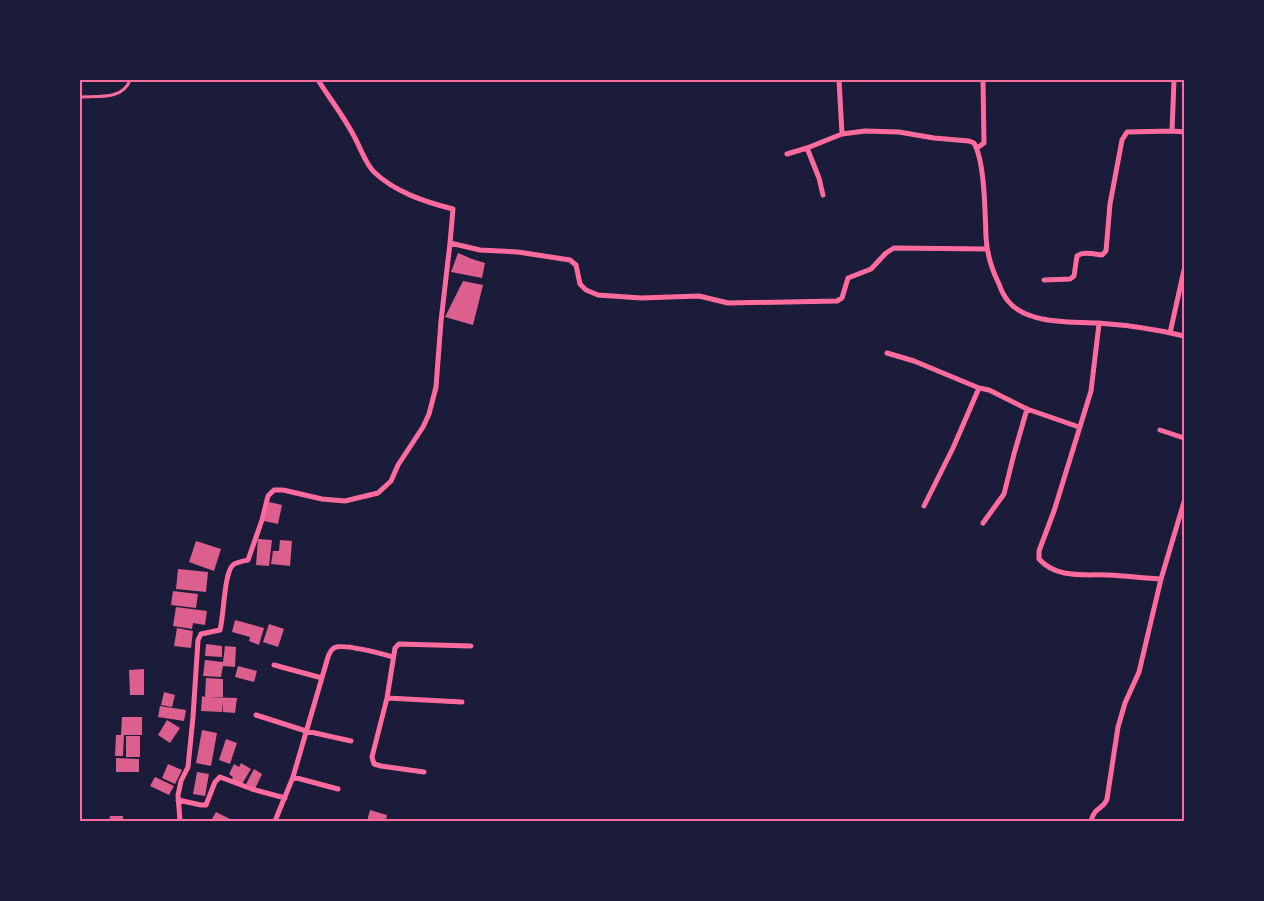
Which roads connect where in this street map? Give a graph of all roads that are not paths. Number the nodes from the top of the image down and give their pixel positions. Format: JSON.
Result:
{"nodes":[{"id":1,"x":130,"y":80,"type":"edge"},
{"id":2,"x":318,"y":80,"type":"edge"},
{"id":3,"x":839,"y":80,"type":"edge"},
{"id":4,"x":983,"y":80,"type":"edge"},
{"id":5,"x":1174,"y":80,"type":"edge"},
{"id":6,"x":80,"y":97,"type":"edge"},
{"id":7,"x":1172,"y":131,"type":"junction"},
{"id":8,"x":1184,"y":132,"type":"edge"},
{"id":9,"x":842,"y":134,"type":"junction"},
{"id":10,"x":807,"y":148,"type":"junction"},
{"id":11,"x":977,"y":148,"type":"junction"},
{"id":12,"x":787,"y":154,"type":"dead end"},
{"id":13,"x":823,"y":195,"type":"dead end"},
{"id":14,"x":450,"y":243,"type":"junction"},
{"id":15,"x":986,"y":249,"type":"junction"},
{"id":16,"x":1184,"y":270,"type":"edge"},
{"id":17,"x":1044,"y":280,"type":"dead end"},
{"id":18,"x":1099,"y":324,"type":"junction"},
{"id":19,"x":1170,"y":333,"type":"junction"},
{"id":20,"x":1184,"y":336,"type":"edge"},
{"id":21,"x":887,"y":353,"type":"dead end"},
{"id":22,"x":979,"y":388,"type":"junction"},
{"id":23,"x":1027,"y":409,"type":"junction"},
{"id":24,"x":1079,"y":427,"type":"junction"},
{"id":25,"x":1160,"y":430,"type":"dead end"},
{"id":26,"x":1184,"y":438,"type":"edge"},
{"id":27,"x":1184,"y":502,"type":"edge"},
{"id":28,"x":924,"y":506,"type":"dead end"},
{"id":29,"x":983,"y":524,"type":"dead end"},
{"id":30,"x":1161,"y":579,"type":"junction"},
{"id":31,"x":471,"y":646,"type":"dead end"},
{"id":32,"x":393,"y":657,"type":"junction"},
{"id":33,"x":274,"y":665,"type":"dead end"},
{"id":34,"x":322,"y":678,"type":"junction"},
{"id":35,"x":388,"y":698,"type":"junction"},
{"id":36,"x":462,"y":702,"type":"dead end"},
{"id":37,"x":256,"y":714,"type":"dead end"},
{"id":38,"x":306,"y":731,"type":"junction"},
{"id":39,"x":351,"y":742,"type":"dead end"},
{"id":40,"x":424,"y":772,"type":"dead end"},
{"id":41,"x":293,"y":776,"type":"junction"},
{"id":42,"x":338,"y":789,"type":"dead end"},
{"id":43,"x":285,"y":798,"type":"junction"},
{"id":44,"x":178,"y":800,"type":"junction"},
{"id":45,"x":180,"y":821,"type":"edge"},
{"id":46,"x":275,"y":821,"type":"edge"},
{"id":47,"x":1091,"y":821,"type":"edge"}],
"edges":[{"from":1,"to":6,"type":"lane"},
{"from":2,"to":14,"type":"street"},
{"from":3,"to":9,"type":"street"},
{"from":4,"to":11,"type":"street"},
{"from":5,"to":7,"type":"street"},
{"from":7,"to":8,"type":"street"},
{"from":7,"to":17,"type":"street"},
{"from":9,"to":10,"type":"street"},
{"from":9,"to":11,"type":"street"},
{"from":10,"to":12,"type":"street"},
{"from":10,"to":13,"type":"street"},
{"from":11,"to":15,"type":"street"},
{"from":14,"to":15,"type":"street"},
{"from":14,"to":44,"type":"street"},
{"from":15,"to":18,"type":"street"},
{"from":16,"to":19,"type":"street"},
{"from":18,"to":19,"type":"street"},
{"from":18,"to":24,"type":"street"},
{"from":19,"to":20,"type":"street"},
{"from":21,"to":22,"type":"street"},
{"from":22,"to":23,"type":"street"},
{"from":22,"to":28,"type":"street"},
{"from":23,"to":24,"type":"street"},
{"from":23,"to":29,"type":"street"},
{"from":24,"to":30,"type":"street"},
{"from":25,"to":26,"type":"street"},
{"from":27,"to":30,"type":"street"},
{"from":30,"to":47,"type":"street"},
{"from":31,"to":32,"type":"street"},
{"from":32,"to":34,"type":"street"},
{"from":32,"to":35,"type":"street"},
{"from":33,"to":34,"type":"street"},
{"from":34,"to":38,"type":"street"},
{"from":35,"to":36,"type":"street"},
{"from":35,"to":40,"type":"street"},
{"from":37,"to":38,"type":"street"},
{"from":38,"to":39,"type":"street"},
{"from":38,"to":41,"type":"street"},
{"from":41,"to":42,"type":"street"},
{"from":41,"to":43,"type":"street"},
{"from":43,"to":44,"type":"street"},
{"from":43,"to":46,"type":"street"},
{"from":44,"to":45,"type":"street"}]}
